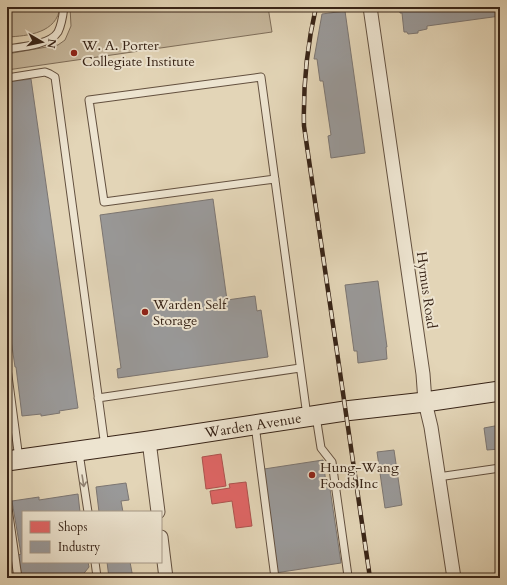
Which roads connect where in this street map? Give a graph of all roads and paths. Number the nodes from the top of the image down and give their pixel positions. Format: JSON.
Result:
{"nodes":[{"id":1,"x":64,"y":7,"type":"edge"},
{"id":2,"x":370,"y":7,"type":"edge"},
{"id":3,"x":7,"y":49,"type":"edge"},
{"id":4,"x":7,"y":78,"type":"edge"},
{"id":5,"x":275,"y":179,"type":"junction"},
{"id":6,"x":7,"y":368,"type":"edge"},
{"id":7,"x":300,"y":368,"type":"junction"},
{"id":8,"x":500,"y":391,"type":"edge"},
{"id":9,"x":98,"y":398,"type":"junction"},
{"id":10,"x":425,"y":402,"type":"junction"},
{"id":11,"x":312,"y":416,"type":"junction"},
{"id":12,"x":254,"y":425,"type":"junction"},
{"id":13,"x":149,"y":441,"type":"junction"},
{"id":14,"x":106,"y":447,"type":"junction"},
{"id":15,"x":79,"y":450,"type":"junction"},
{"id":16,"x":13,"y":460,"type":"edge"},
{"id":17,"x":500,"y":468,"type":"edge"},
{"id":18,"x":438,"y":476,"type":"junction"},
{"id":19,"x":7,"y":501,"type":"edge"},
{"id":20,"x":88,"y":511,"type":"edge"},
{"id":21,"x":158,"y":511,"type":"edge"},
{"id":22,"x":162,"y":545,"type":"edge"},
{"id":23,"x":95,"y":563,"type":"edge"},
{"id":24,"x":18,"y":578,"type":"edge"},
{"id":25,"x":91,"y":578,"type":"edge"},
{"id":26,"x":166,"y":578,"type":"edge"},
{"id":27,"x":274,"y":578,"type":"edge"},
{"id":28,"x":336,"y":578,"type":"edge"},
{"id":29,"x":454,"y":578,"type":"edge"}],
"edges":[{"from":1,"to":3,"type":"lane"},
{"from":2,"to":10,"type":"street","name":"Hymus Road"},
{"from":4,"to":9,"type":"lane"},
{"from":5,"to":5,"type":"lane"},
{"from":5,"to":7,"type":"lane"},
{"from":6,"to":16,"type":"lane"},
{"from":7,"to":9,"type":"lane"},
{"from":7,"to":11,"type":"lane"},
{"from":8,"to":10,"type":"main road","name":"Warden Avenue"},
{"from":9,"to":14,"type":"lane"},
{"from":10,"to":11,"type":"main road","name":"Warden Avenue"},
{"from":10,"to":18,"type":"street","name":"Hymus Road"},
{"from":11,"to":12,"type":"main road","name":"Warden Avenue"},
{"from":11,"to":28,"type":"lane"},
{"from":12,"to":13,"type":"main road","name":"Warden Avenue"},
{"from":12,"to":27,"type":"lane"},
{"from":13,"to":14,"type":"main road","name":"Warden Avenue"},
{"from":13,"to":21,"type":"street"},
{"from":14,"to":15,"type":"main road","name":"Warden Avenue"},
{"from":15,"to":16,"type":"main road","name":"Warden Avenue"},
{"from":15,"to":20,"type":"lane","one_way":true},
{"from":17,"to":18,"type":"lane"},
{"from":18,"to":29,"type":"street","name":"Hymus Road"},
{"from":19,"to":24,"type":"lane"},
{"from":22,"to":26,"type":"street"},
{"from":23,"to":25,"type":"lane"}]}
